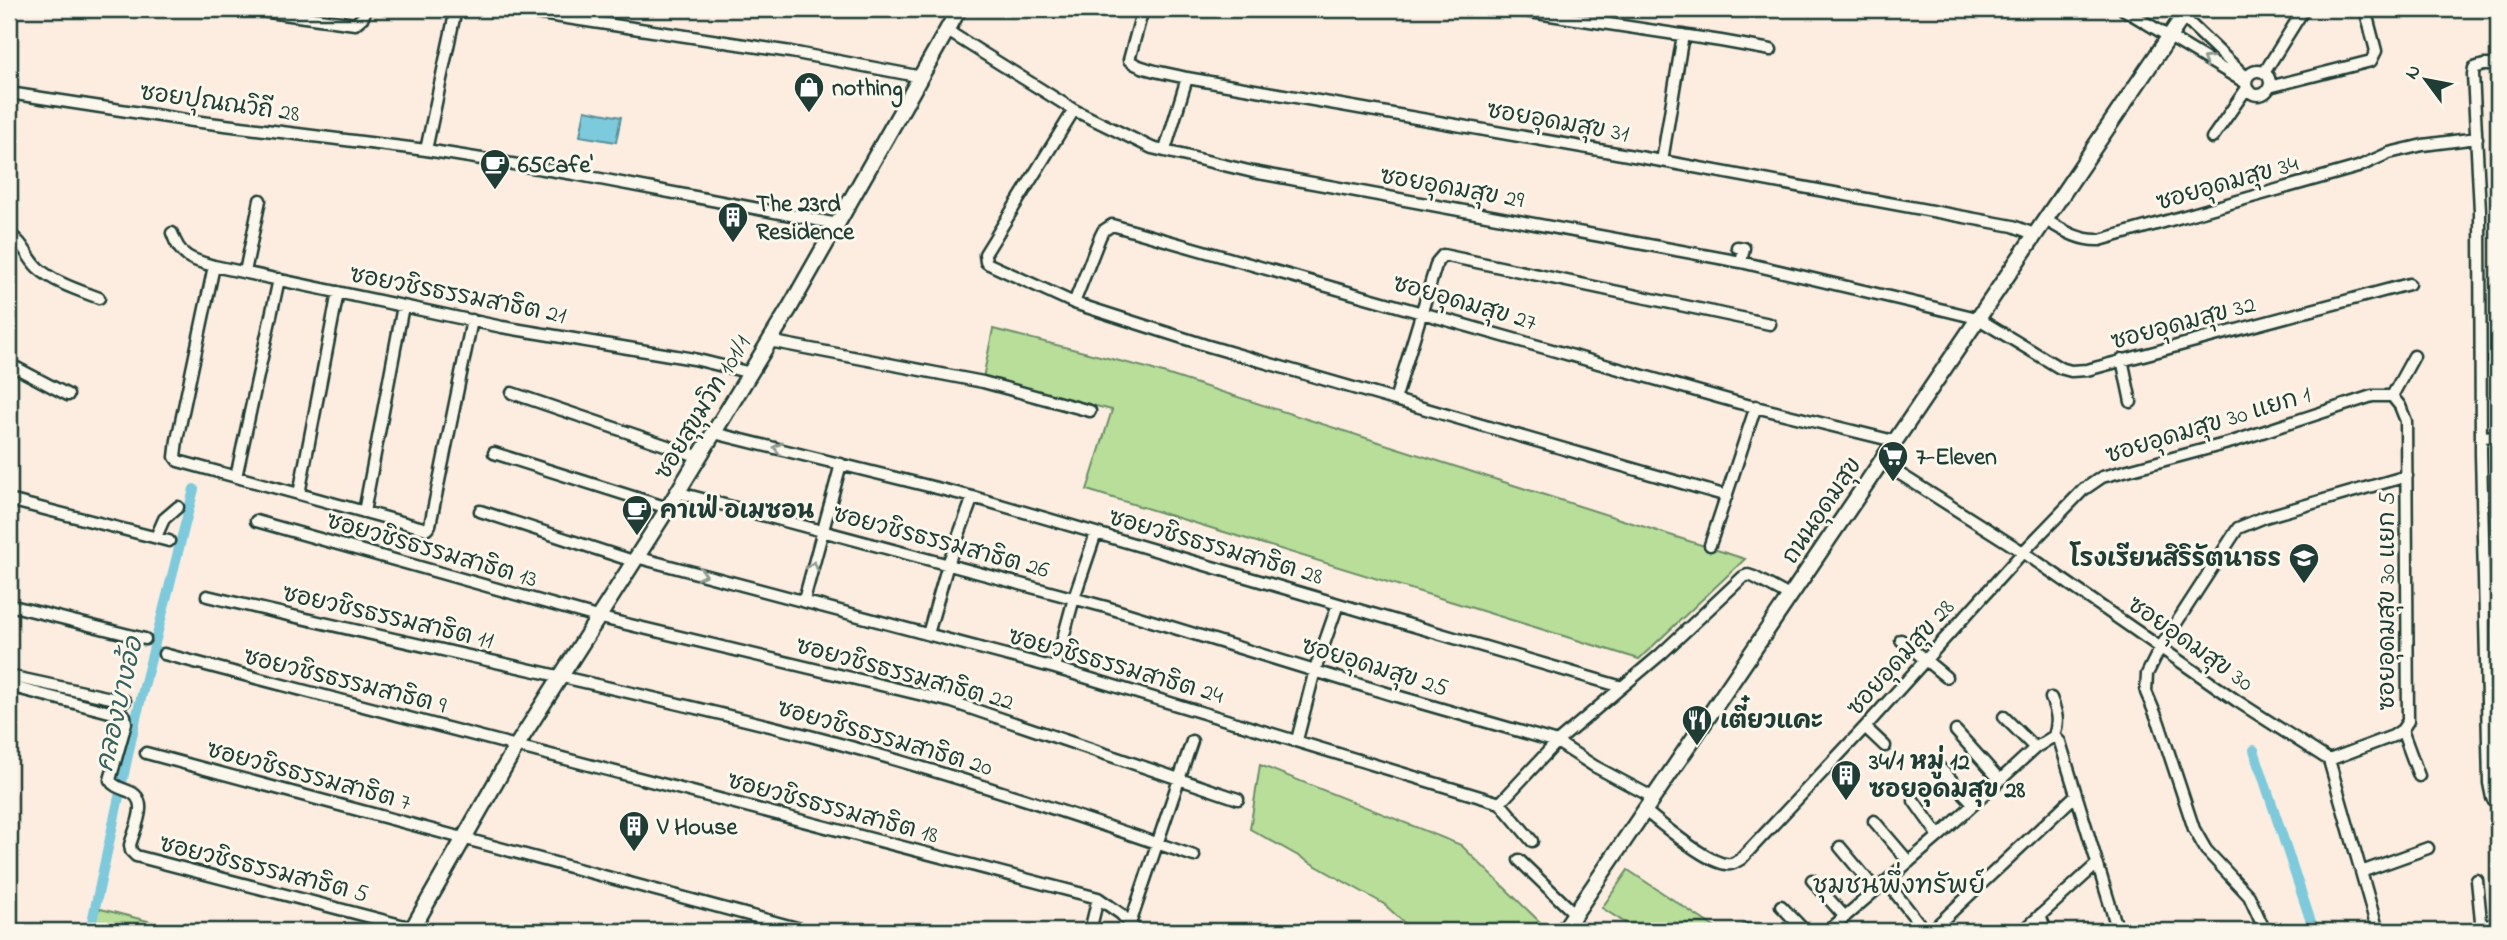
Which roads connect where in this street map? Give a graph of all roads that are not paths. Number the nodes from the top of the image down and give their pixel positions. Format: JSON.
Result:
{"nodes":[{"id":1,"x":247,"y":9,"type":"edge"},
{"id":2,"x":366,"y":9,"type":"edge"},
{"id":3,"x":456,"y":9,"type":"edge"},
{"id":4,"x":508,"y":9,"type":"edge"},
{"id":5,"x":959,"y":9,"type":"edge"},
{"id":6,"x":1143,"y":9,"type":"edge"},
{"id":7,"x":1510,"y":9,"type":"edge"},
{"id":8,"x":2123,"y":9,"type":"edge"},
{"id":9,"x":2304,"y":9,"type":"edge"},
{"id":10,"x":2364,"y":9,"type":"edge"},
{"id":11,"x":2185,"y":13,"type":"edge"},
{"id":12,"x":946,"y":30,"type":"junction"},
{"id":13,"x":1683,"y":35,"type":"junction"},
{"id":14,"x":2169,"y":37,"type":"junction"},
{"id":15,"x":1771,"y":50,"type":"dead end"},
{"id":16,"x":2498,"y":65,"type":"edge"},
{"id":17,"x":2264,"y":73,"type":"junction"},
{"id":18,"x":922,"y":77,"type":"junction"},
{"id":19,"x":1187,"y":78,"type":"junction"},
{"id":20,"x":2247,"y":83,"type":"junction"},
{"id":21,"x":2269,"y":87,"type":"junction"},
{"id":22,"x":9,"y":93,"type":"edge"},
{"id":23,"x":1074,"y":110,"type":"junction"},
{"id":24,"x":2212,"y":138,"type":"dead end"},
{"id":25,"x":2477,"y":138,"type":"junction"},
{"id":26,"x":426,"y":150,"type":"junction"},
{"id":27,"x":1165,"y":150,"type":"junction"},
{"id":28,"x":1662,"y":160,"type":"junction"},
{"id":29,"x":260,"y":200,"type":"dead end"},
{"id":30,"x":2045,"y":219,"type":"junction"},
{"id":31,"x":838,"y":225,"type":"junction"},
{"id":32,"x":172,"y":233,"type":"dead end"},
{"id":33,"x":9,"y":234,"type":"edge"},
{"id":34,"x":2034,"y":234,"type":"junction"},
{"id":35,"x":1737,"y":247,"type":"dead end"},
{"id":36,"x":1741,"y":262,"type":"junction"},
{"id":37,"x":214,"y":266,"type":"junction"},
{"id":38,"x":245,"y":272,"type":"junction"},
{"id":39,"x":278,"y":279,"type":"junction"},
{"id":40,"x":2409,"y":284,"type":"dead end"},
{"id":41,"x":338,"y":292,"type":"junction"},
{"id":42,"x":99,"y":298,"type":"dead end"},
{"id":43,"x":1074,"y":303,"type":"junction"},
{"id":44,"x":403,"y":306,"type":"junction"},
{"id":45,"x":1422,"y":312,"type":"junction"},
{"id":46,"x":1977,"y":318,"type":"junction"},
{"id":47,"x":472,"y":320,"type":"junction"},
{"id":48,"x":1770,"y":324,"type":"dead end"},
{"id":49,"x":769,"y":341,"type":"junction"},
{"id":50,"x":2414,"y":356,"type":"dead end"},
{"id":51,"x":2122,"y":359,"type":"junction"},
{"id":52,"x":9,"y":364,"type":"edge"},
{"id":53,"x":751,"y":373,"type":"junction"},
{"id":54,"x":512,"y":393,"type":"dead end"},
{"id":55,"x":68,"y":395,"type":"dead end"},
{"id":56,"x":2392,"y":396,"type":"junction"},
{"id":57,"x":1395,"y":400,"type":"junction"},
{"id":58,"x":2131,"y":402,"type":"dead end"},
{"id":59,"x":1756,"y":406,"type":"junction"},
{"id":60,"x":1090,"y":411,"type":"dead end"},
{"id":61,"x":714,"y":433,"type":"junction"},
{"id":62,"x":2498,"y":436,"type":"edge"},
{"id":63,"x":2481,"y":437,"type":"junction"},
{"id":64,"x":1894,"y":442,"type":"junction"},
{"id":65,"x":494,"y":453,"type":"dead end"},
{"id":66,"x":700,"y":457,"type":"junction"},
{"id":67,"x":1881,"y":461,"type":"junction"},
{"id":68,"x":841,"y":464,"type":"junction"},
{"id":69,"x":2407,"y":476,"type":"junction"},
{"id":70,"x":236,"y":477,"type":"junction"},
{"id":71,"x":677,"y":492,"type":"junction"},
{"id":72,"x":299,"y":495,"type":"junction"},
{"id":73,"x":1727,"y":496,"type":"junction"},
{"id":74,"x":973,"y":497,"type":"junction"},
{"id":75,"x":9,"y":500,"type":"edge"},
{"id":76,"x":178,"y":507,"type":"dead end"},
{"id":77,"x":668,"y":508,"type":"junction"},
{"id":78,"x":364,"y":512,"type":"junction"},
{"id":79,"x":480,"y":512,"type":"dead end"},
{"id":80,"x":256,"y":521,"type":"dead end"},
{"id":81,"x":823,"y":531,"type":"junction"},
{"id":82,"x":1096,"y":533,"type":"junction"},
{"id":83,"x":156,"y":537,"type":"junction"},
{"id":84,"x":169,"y":541,"type":"dead end"},
{"id":85,"x":1710,"y":545,"type":"dead end"},
{"id":86,"x":2022,"y":552,"type":"junction"},
{"id":87,"x":635,"y":559,"type":"junction"},
{"id":88,"x":948,"y":564,"type":"junction"},
{"id":89,"x":207,"y":596,"type":"dead end"},
{"id":90,"x":1791,"y":597,"type":"junction"},
{"id":91,"x":1074,"y":598,"type":"junction"},
{"id":92,"x":804,"y":600,"type":"junction"},
{"id":93,"x":1338,"y":604,"type":"junction"},
{"id":94,"x":9,"y":605,"type":"edge"},
{"id":95,"x":597,"y":617,"type":"junction"},
{"id":96,"x":928,"y":634,"type":"junction"},
{"id":97,"x":145,"y":639,"type":"dead end"},
{"id":98,"x":1901,"y":639,"type":"dead end"},
{"id":99,"x":2160,"y":648,"type":"junction"},
{"id":100,"x":164,"y":654,"type":"dead end"},
{"id":101,"x":1926,"y":658,"type":"junction"},
{"id":102,"x":1055,"y":668,"type":"junction"},
{"id":103,"x":1315,"y":670,"type":"junction"},
{"id":104,"x":9,"y":676,"type":"edge"},
{"id":105,"x":560,"y":676,"type":"junction"},
{"id":106,"x":1946,"y":677,"type":"dead end"},
{"id":107,"x":9,"y":686,"type":"edge"},
{"id":108,"x":1622,"y":687,"type":"junction"},
{"id":109,"x":2051,"y":698,"type":"dead end"},
{"id":110,"x":125,"y":701,"type":"dead end"},
{"id":111,"x":2004,"y":717,"type":"dead end"},
{"id":112,"x":1865,"y":727,"type":"junction"},
{"id":113,"x":2402,"y":730,"type":"junction"},
{"id":114,"x":1956,"y":731,"type":"dead end"},
{"id":115,"x":2051,"y":737,"type":"junction"},
{"id":116,"x":1297,"y":740,"type":"junction"},
{"id":117,"x":1192,"y":741,"type":"dead end"},
{"id":118,"x":1558,"y":742,"type":"junction"},
{"id":119,"x":517,"y":745,"type":"junction"},
{"id":120,"x":1885,"y":746,"type":"dead end"},
{"id":121,"x":2035,"y":748,"type":"junction"},
{"id":122,"x":146,"y":753,"type":"dead end"},
{"id":123,"x":2329,"y":760,"type":"junction"},
{"id":124,"x":1938,"y":766,"type":"dead end"},
{"id":125,"x":2418,"y":776,"type":"dead end"},
{"id":126,"x":1180,"y":780,"type":"junction"},
{"id":127,"x":2000,"y":780,"type":"junction"},
{"id":128,"x":2076,"y":796,"type":"junction"},
{"id":129,"x":1654,"y":798,"type":"junction"},
{"id":130,"x":2498,"y":798,"type":"edge"},
{"id":131,"x":1238,"y":799,"type":"dead end"},
{"id":132,"x":1914,"y":801,"type":"dead end"},
{"id":133,"x":1500,"y":803,"type":"junction"},
{"id":134,"x":1974,"y":804,"type":"junction"},
{"id":135,"x":1645,"y":811,"type":"junction"},
{"id":136,"x":1874,"y":821,"type":"dead end"},
{"id":137,"x":1939,"y":836,"type":"junction"},
{"id":138,"x":462,"y":838,"type":"junction"},
{"id":139,"x":1532,"y":841,"type":"dead end"},
{"id":140,"x":1156,"y":843,"type":"junction"},
{"id":141,"x":1840,"y":847,"type":"dead end"},
{"id":142,"x":2428,"y":848,"type":"dead end"},
{"id":143,"x":1194,"y":856,"type":"dead end"},
{"id":144,"x":1519,"y":860,"type":"dead end"},
{"id":145,"x":1909,"y":862,"type":"junction"},
{"id":146,"x":2097,"y":864,"type":"junction"},
{"id":147,"x":2361,"y":872,"type":"junction"},
{"id":148,"x":1812,"y":880,"type":"dead end"},
{"id":149,"x":2477,"y":880,"type":"dead end"},
{"id":150,"x":1886,"y":881,"type":"junction"},
{"id":151,"x":1876,"y":890,"type":"junction"},
{"id":152,"x":1098,"y":898,"type":"junction"},
{"id":153,"x":1782,"y":906,"type":"dead end"},
{"id":154,"x":1575,"y":914,"type":"junction"},
{"id":155,"x":2040,"y":915,"type":"junction"},
{"id":156,"x":1845,"y":917,"type":"junction"},
{"id":157,"x":1134,"y":928,"type":"edge"},
{"id":158,"x":416,"y":930,"type":"edge"},
{"id":159,"x":808,"y":931,"type":"edge"},
{"id":160,"x":1090,"y":931,"type":"edge"},
{"id":161,"x":1563,"y":931,"type":"edge"},
{"id":162,"x":1805,"y":931,"type":"edge"},
{"id":163,"x":1828,"y":931,"type":"edge"},
{"id":164,"x":1925,"y":931,"type":"edge"},
{"id":165,"x":1931,"y":931,"type":"edge"},
{"id":166,"x":2023,"y":931,"type":"edge"},
{"id":167,"x":2046,"y":931,"type":"edge"},
{"id":168,"x":2118,"y":931,"type":"edge"},
{"id":169,"x":2264,"y":931,"type":"edge"},
{"id":170,"x":2378,"y":931,"type":"edge"},
{"id":171,"x":2482,"y":931,"type":"edge"}],
"edges":[{"from":1,"to":2,"type":"street"},
{"from":3,"to":26,"type":"street"},
{"from":4,"to":18,"type":"street"},
{"from":5,"to":12,"type":"main road","name":"ซอยสุขุมวิท 101/1"},
{"from":6,"to":19,"type":"street","name":"ซอยอุดมสุข 31"},
{"from":7,"to":13,"type":"street"},
{"from":8,"to":14,"type":"street"},
{"from":9,"to":17,"type":"street"},
{"from":10,"to":21,"type":"street"},
{"from":11,"to":14,"type":"main road","name":"ถนนอุดมสุข"},
{"from":11,"to":20,"type":"street"},
{"from":12,"to":18,"type":"main road","name":"ซอยสุขุมวิท 101/1"},
{"from":12,"to":23,"type":"street","name":"ซอยอุดมสุข 29"},
{"from":13,"to":15,"type":"street"},
{"from":13,"to":28,"type":"street"},
{"from":20,"to":14,"type":"street","one_way":true},
{"from":14,"to":30,"type":"main road","name":"ถนนอุดมสุข"},
{"from":16,"to":25,"type":"street"},
{"from":17,"to":20,"type":"street"},
{"from":17,"to":21,"type":"street"},
{"from":18,"to":31,"type":"main road","name":"ซอยสุขุมวิท 101/1"},
{"from":19,"to":27,"type":"street"},
{"from":19,"to":28,"type":"street","name":"ซอยอุดมสุข 31"},
{"from":20,"to":21,"type":"street"},
{"from":20,"to":24,"type":"street"},
{"from":22,"to":26,"type":"street","name":"ซอยปุณณวิถี 28"},
{"from":23,"to":27,"type":"street","name":"ซอยอุดมสุข 29"},
{"from":23,"to":43,"type":"street"},
{"from":25,"to":30,"type":"street","name":"ซอยอุดมสุข 34"},
{"from":25,"to":63,"type":"street"},
{"from":26,"to":31,"type":"street","name":"ซอยปุณณวิถี 28"},
{"from":27,"to":36,"type":"street","name":"ซอยอุดมสุข 29"},
{"from":28,"to":34,"type":"street","name":"ซอยอุดมสุข 31"},
{"from":29,"to":38,"type":"street"},
{"from":30,"to":34,"type":"main road","name":"ถนนอุดมสุข"},
{"from":31,"to":49,"type":"main road","name":"ซอยสุขุมวิท 101/1"},
{"from":32,"to":37,"type":"street","name":"ซอยวชิรธรรมสาธิต 21"},
{"from":33,"to":42,"type":"street"},
{"from":34,"to":46,"type":"main road","name":"ถนนอุดมสุข"},
{"from":35,"to":36,"type":"street"},
{"from":36,"to":46,"type":"street","name":"ซอยอุดมสุข 29"},
{"from":37,"to":38,"type":"street","name":"ซอยวชิรธรรมสาธิต 21"},
{"from":37,"to":70,"type":"street"},
{"from":38,"to":39,"type":"street","name":"ซอยวชิรธรรมสาธิต 21"},
{"from":39,"to":41,"type":"street","name":"ซอยวชิรธรรมสาธิต 21"},
{"from":39,"to":70,"type":"street"},
{"from":40,"to":51,"type":"street","name":"ซอยอุดมสุข 32"},
{"from":41,"to":44,"type":"street","name":"ซอยวชิรธรรมสาธิต 21"},
{"from":41,"to":72,"type":"street"},
{"from":43,"to":45,"type":"street","name":"ซอยอุดมสุข 27"},
{"from":43,"to":57,"type":"street"},
{"from":44,"to":47,"type":"street","name":"ซอยวชิรธรรมสาธิต 21"},
{"from":44,"to":78,"type":"street"},
{"from":45,"to":48,"type":"street"},
{"from":45,"to":57,"type":"street"},
{"from":45,"to":59,"type":"street","name":"ซอยอุดมสุข 27"},
{"from":46,"to":51,"type":"street","name":"ซอยอุดมสุข 32"},
{"from":46,"to":64,"type":"main road","name":"ถนนอุดมสุข"},
{"from":47,"to":53,"type":"street","name":"ซอยวชิรธรรมสาธิต 21"},
{"from":47,"to":78,"type":"street"},
{"from":49,"to":53,"type":"main road","name":"ซอยสุขุมวิท 101/1"},
{"from":49,"to":60,"type":"street"},
{"from":50,"to":56,"type":"street"},
{"from":51,"to":58,"type":"street"},
{"from":52,"to":55,"type":"street"},
{"from":53,"to":61,"type":"main road","name":"ซอยสุขุมวิท 101/1"},
{"from":54,"to":66,"type":"street"},
{"from":56,"to":69,"type":"street","name":"ซอยอุดมสุข 30 แยก 5"},
{"from":56,"to":86,"type":"street","name":"ซอยอุดมสุข 30 แยก 1"},
{"from":57,"to":73,"type":"street"},
{"from":59,"to":64,"type":"street","name":"ซอยอุดมสุข 27"},
{"from":59,"to":73,"type":"street"},
{"from":61,"to":66,"type":"main road","name":"ซอยสุขุมวิท 101/1"},
{"from":68,"to":61,"type":"street","name":"ซอยวชิรธรรมสาธิต 28","one_way":true},
{"from":62,"to":63,"type":"street"},
{"from":63,"to":130,"type":"street"},
{"from":64,"to":67,"type":"main road","name":"ถนนอุดมสุข"},
{"from":65,"to":77,"type":"street"},
{"from":66,"to":71,"type":"main road","name":"ซอยสุขุมวิท 101/1"},
{"from":67,"to":86,"type":"street","name":"ซอยอุดมสุข 30"},
{"from":67,"to":90,"type":"main road","name":"ถนนอุดมสุข"},
{"from":68,"to":74,"type":"street","name":"ซอยวชิรธรรมสาธิต 28"},
{"from":68,"to":81,"type":"street"},
{"from":69,"to":99,"type":"street"},
{"from":69,"to":113,"type":"street","name":"ซอยอุดมสุข 30 แยก 5"},
{"from":70,"to":72,"type":"street"},
{"from":71,"to":77,"type":"main road","name":"ซอยสุขุมวิท 101/1"},
{"from":71,"to":81,"type":"street","name":"ซอยวชิรธรรมสาธิต 26"},
{"from":72,"to":78,"type":"street"},
{"from":73,"to":85,"type":"street"},
{"from":74,"to":82,"type":"street","name":"ซอยวชิรธรรมสาธิต 28"},
{"from":74,"to":88,"type":"street"},
{"from":75,"to":83,"type":"street"},
{"from":76,"to":83,"type":"street"},
{"from":77,"to":87,"type":"main road","name":"ซอยสุขุมวิท 101/1"},
{"from":79,"to":87,"type":"street","name":"ซอยวชิรธรรมสาธิต 24"},
{"from":80,"to":95,"type":"street","name":"ซอยวชิรธรรมสาธิต 13"},
{"from":81,"to":88,"type":"street","name":"ซอยวชิรธรรมสาธิต 26"},
{"from":92,"to":81,"type":"street","one_way":true},
{"from":82,"to":91,"type":"street"},
{"from":82,"to":93,"type":"street","name":"ซอยวชิรธรรมสาธิต 28"},
{"from":83,"to":84,"type":"street"},
{"from":86,"to":99,"type":"street","name":"ซอยอุดมสุข 30"},
{"from":86,"to":101,"type":"street","name":"ซอยอุดมสุข 28"},
{"from":87,"to":92,"type":"street","name":"ซอยวชิรธรรมสาธิต 24","one_way":true},
{"from":87,"to":95,"type":"main road","name":"ซอยสุขุมวิท 101/1"},
{"from":88,"to":91,"type":"street","name":"ซอยวชิรธรรมสาธิต 26"},
{"from":88,"to":96,"type":"street"},
{"from":89,"to":105,"type":"street","name":"ซอยวชิรธรรมสาธิต 11"},
{"from":90,"to":108,"type":"street"},
{"from":90,"to":129,"type":"main road","name":"ถนนอุดมสุข"},
{"from":91,"to":102,"type":"street"},
{"from":91,"to":103,"type":"street","name":"ซอยอุดมสุข 25"},
{"from":92,"to":96,"type":"street","name":"ซอยวชิรธรรมสาธิต 24"},
{"from":93,"to":103,"type":"street"},
{"from":93,"to":108,"type":"street","name":"ซอยวชิรธรรมสาธิต 28"},
{"from":94,"to":97,"type":"street"},
{"from":95,"to":105,"type":"main road","name":"ซอยสุขุมวิท 101/1"},
{"from":95,"to":126,"type":"street","name":"ซอยวชิรธรรมสาธิต 22"},
{"from":96,"to":102,"type":"street","name":"ซอยวชิรธรรมสาธิต 24"},
{"from":98,"to":101,"type":"street"},
{"from":99,"to":123,"type":"street","name":"ซอยอุดมสุข 30"},
{"from":99,"to":169,"type":"street"},
{"from":100,"to":119,"type":"street","name":"ซอยวชิรธรรมสาธิต 9"},
{"from":101,"to":106,"type":"street"},
{"from":101,"to":112,"type":"street","name":"ซอยอุดมสุข 28"},
{"from":102,"to":116,"type":"street","name":"ซอยวชิรธรรมสาธิต 24"},
{"from":103,"to":116,"type":"street"},
{"from":103,"to":118,"type":"street","name":"ซอยอุดมสุข 25"},
{"from":104,"to":110,"type":"street"},
{"from":105,"to":119,"type":"main road","name":"ซอยสุขุมวิท 101/1"},
{"from":105,"to":140,"type":"street","name":"ซอยวชิรธรรมสาธิต 20"},
{"from":107,"to":158,"type":"street","name":"ซอยวชิรธรรมสาธิต 5"},
{"from":108,"to":118,"type":"street"},
{"from":109,"to":115,"type":"street"},
{"from":111,"to":121,"type":"street"},
{"from":112,"to":120,"type":"street"},
{"from":112,"to":135,"type":"street","name":"ซอยอุดมสุข 28"},
{"from":113,"to":123,"type":"street","name":"ซอยอุดมสุข 30 แยก 5"},
{"from":113,"to":125,"type":"street"},
{"from":114,"to":127,"type":"street"},
{"from":115,"to":121,"type":"street"},
{"from":115,"to":128,"type":"street"},
{"from":116,"to":133,"type":"street","name":"ซอยวชิรธรรมสาธิต 24"},
{"from":117,"to":126,"type":"street"},
{"from":118,"to":129,"type":"street","name":"ซอยอุดมสุข 25"},
{"from":118,"to":133,"type":"street"},
{"from":119,"to":138,"type":"main road","name":"ซอยสุขุมวิท 101/1"},
{"from":119,"to":152,"type":"street","name":"ซอยวชิรธรรมสาธิต 18"},
{"from":121,"to":127,"type":"street"},
{"from":122,"to":138,"type":"street","name":"ซอยวชิรธรรมสาธิต 7"},
{"from":123,"to":147,"type":"street"},
{"from":124,"to":134,"type":"street"},
{"from":126,"to":131,"type":"street","name":"ซอยวชิรธรรมสาธิต 22"},
{"from":126,"to":140,"type":"street"},
{"from":127,"to":134,"type":"street"},
{"from":128,"to":146,"type":"street"},
{"from":128,"to":165,"type":"street"},
{"from":129,"to":135,"type":"main road","name":"ถนนอุดมสุข"},
{"from":132,"to":137,"type":"street"},
{"from":133,"to":139,"type":"street"},
{"from":134,"to":137,"type":"street"},
{"from":135,"to":154,"type":"main road","name":"ถนนอุดมสุข"},
{"from":136,"to":145,"type":"street"},
{"from":137,"to":145,"type":"street"},
{"from":138,"to":158,"type":"main road","name":"ซอยสุขุมวิท 101/1"},
{"from":138,"to":159,"type":"street","name":"ซอยวชิรธรรมสาธิต 7"},
{"from":140,"to":143,"type":"street","name":"ซอยวชิรธรรมสาธิต 20"},
{"from":140,"to":157,"type":"street"},
{"from":141,"to":151,"type":"street"},
{"from":142,"to":147,"type":"street"},
{"from":144,"to":154,"type":"street"},
{"from":145,"to":150,"type":"street"},
{"from":146,"to":155,"type":"street"},
{"from":146,"to":168,"type":"street"},
{"from":147,"to":170,"type":"street"},
{"from":148,"to":156,"type":"street"},
{"from":149,"to":171,"type":"street"},
{"from":150,"to":151,"type":"street"},
{"from":150,"to":164,"type":"street"},
{"from":151,"to":156,"type":"street"},
{"from":152,"to":157,"type":"street","name":"ซอยวชิรธรรมสาธิต 18"},
{"from":152,"to":160,"type":"street"},
{"from":153,"to":162,"type":"street"},
{"from":154,"to":161,"type":"main road","name":"ถนนอุดมสุข"},
{"from":155,"to":166,"type":"street"},
{"from":155,"to":167,"type":"street"},
{"from":156,"to":163,"type":"street"}]}
